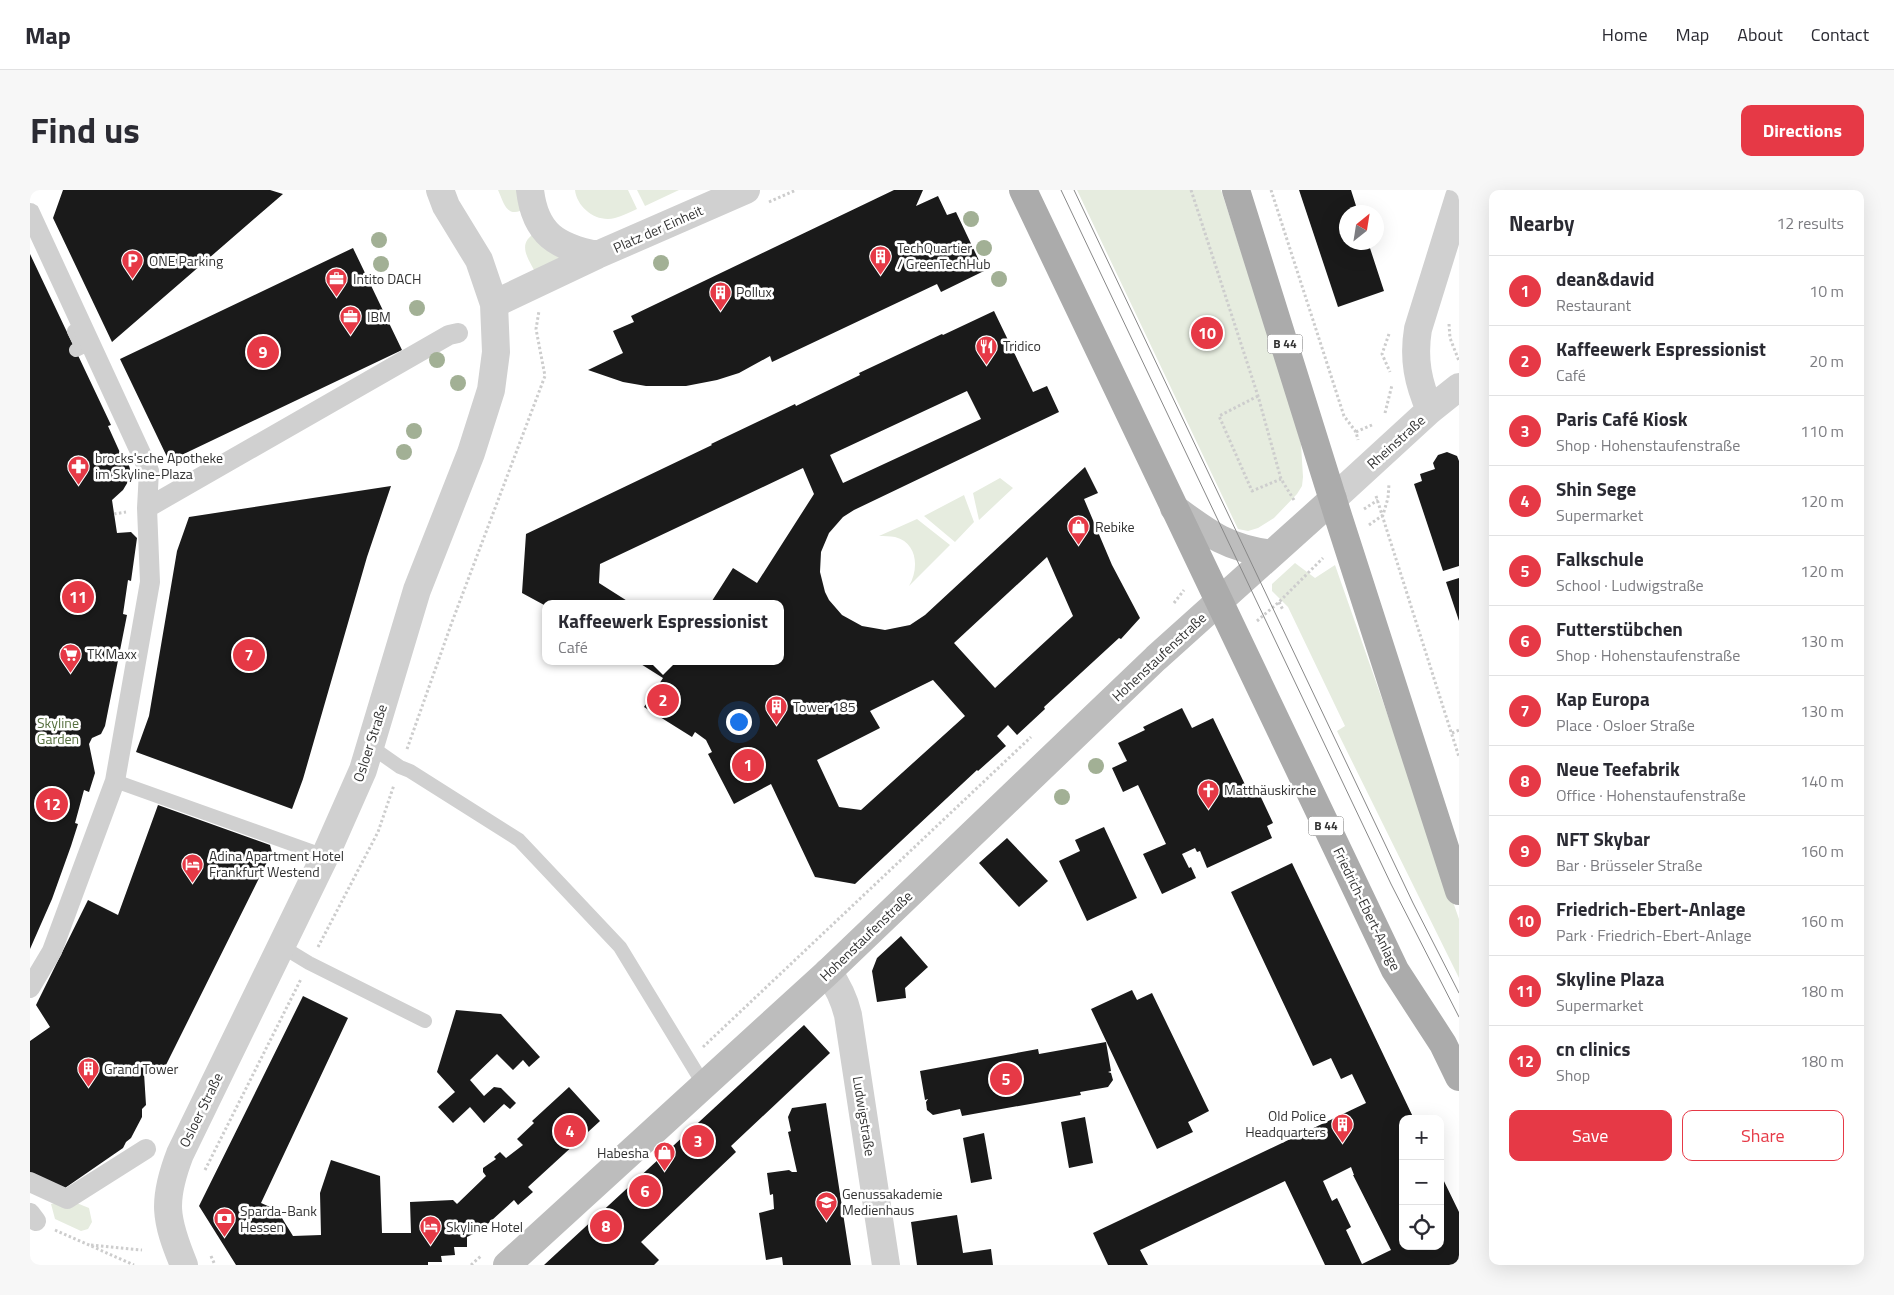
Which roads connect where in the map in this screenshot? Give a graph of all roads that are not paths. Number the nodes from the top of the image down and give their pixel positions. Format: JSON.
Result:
{"nodes":[{"id":1,"x":419,"y":190,"type":"edge"},
{"id":2,"x":530,"y":190,"type":"edge"},
{"id":3,"x":1023,"y":190,"type":"edge"},
{"id":4,"x":1236,"y":190,"type":"edge"},
{"id":5,"x":449,"y":195,"type":"edge"},
{"id":6,"x":1459,"y":197,"type":"edge"},
{"id":7,"x":753,"y":198,"type":"edge"},
{"id":8,"x":30,"y":213,"type":"edge"},
{"id":9,"x":30,"y":236,"type":"edge"},
{"id":10,"x":597,"y":255,"type":"junction"},
{"id":11,"x":494,"y":304,"type":"junction"},
{"id":12,"x":458,"y":333,"type":"dead end"},
{"id":13,"x":76,"y":350,"type":"dead end"},
{"id":14,"x":1459,"y":387,"type":"edge"},
{"id":15,"x":1430,"y":410,"type":"junction"},
{"id":16,"x":1334,"y":498,"type":"junction"},
{"id":17,"x":147,"y":508,"type":"junction"},
{"id":18,"x":1174,"y":508,"type":"junction"},
{"id":19,"x":1272,"y":554,"type":"junction"},
{"id":20,"x":1219,"y":600,"type":"junction"},
{"id":21,"x":370,"y":746,"type":"junction"},
{"id":22,"x":115,"y":781,"type":"junction"},
{"id":23,"x":325,"y":856,"type":"junction"},
{"id":24,"x":1459,"y":891,"type":"edge"},
{"id":25,"x":281,"y":946,"type":"junction"},
{"id":26,"x":828,"y":972,"type":"junction"},
{"id":27,"x":30,"y":988,"type":"edge"},
{"id":28,"x":425,"y":1021,"type":"dead end"},
{"id":29,"x":1459,"y":1077,"type":"edge"},
{"id":30,"x":704,"y":1085,"type":"junction"},
{"id":31,"x":146,"y":1150,"type":"dead end"},
{"id":32,"x":30,"y":1182,"type":"edge"},
{"id":33,"x":184,"y":1265,"type":"edge"},
{"id":34,"x":507,"y":1265,"type":"edge"},
{"id":35,"x":886,"y":1265,"type":"edge"}],
"edges":[{"from":1,"to":5,"type":"street"},
{"from":2,"to":10,"type":"street","name":"Platz der Einheit"},
{"from":3,"to":18,"type":"main road","name":"Friedrich-Ebert-Anlage","number":"B 44"},
{"from":4,"to":16,"type":"main road","number":"B 44"},
{"from":5,"to":11,"type":"street","name":"Osloer Straße"},
{"from":6,"to":15,"type":"street"},
{"from":7,"to":10,"type":"street","name":"Platz der Einheit"},
{"from":8,"to":17,"type":"street"},
{"from":9,"to":13,"type":"lane"},
{"from":10,"to":11,"type":"street","name":"Platz der Einheit"},
{"from":11,"to":21,"type":"street","name":"Osloer Straße"},
{"from":12,"to":17,"type":"street"},
{"from":14,"to":15,"type":"street","name":"Rheinstraße"},
{"from":15,"to":16,"type":"street","name":"Rheinstraße"},
{"from":16,"to":19,"type":"main road"},
{"from":16,"to":24,"type":"main road","number":"B 44"},
{"from":17,"to":22,"type":"street"},
{"from":18,"to":19,"type":"main road"},
{"from":18,"to":20,"type":"main road","name":"Friedrich-Ebert-Anlage","number":"B 44"},
{"from":19,"to":20,"type":"main road"},
{"from":20,"to":26,"type":"main road","name":"Hohenstaufenstraße"},
{"from":20,"to":29,"type":"main road","name":"Friedrich-Ebert-Anlage","number":"B 44"},
{"from":21,"to":23,"type":"street","name":"Osloer Straße"},
{"from":21,"to":30,"type":"lane"},
{"from":22,"to":23,"type":"lane"},
{"from":22,"to":27,"type":"street"},
{"from":23,"to":25,"type":"street","name":"Osloer Straße"},
{"from":25,"to":28,"type":"lane"},
{"from":25,"to":33,"type":"street","name":"Osloer Straße"},
{"from":26,"to":30,"type":"main road","name":"Hohenstaufenstraße"},
{"from":26,"to":35,"type":"street","name":"Ludwigstraße"},
{"from":30,"to":34,"type":"main road","name":"Hohenstaufenstraße"},
{"from":31,"to":32,"type":"street"}]}
